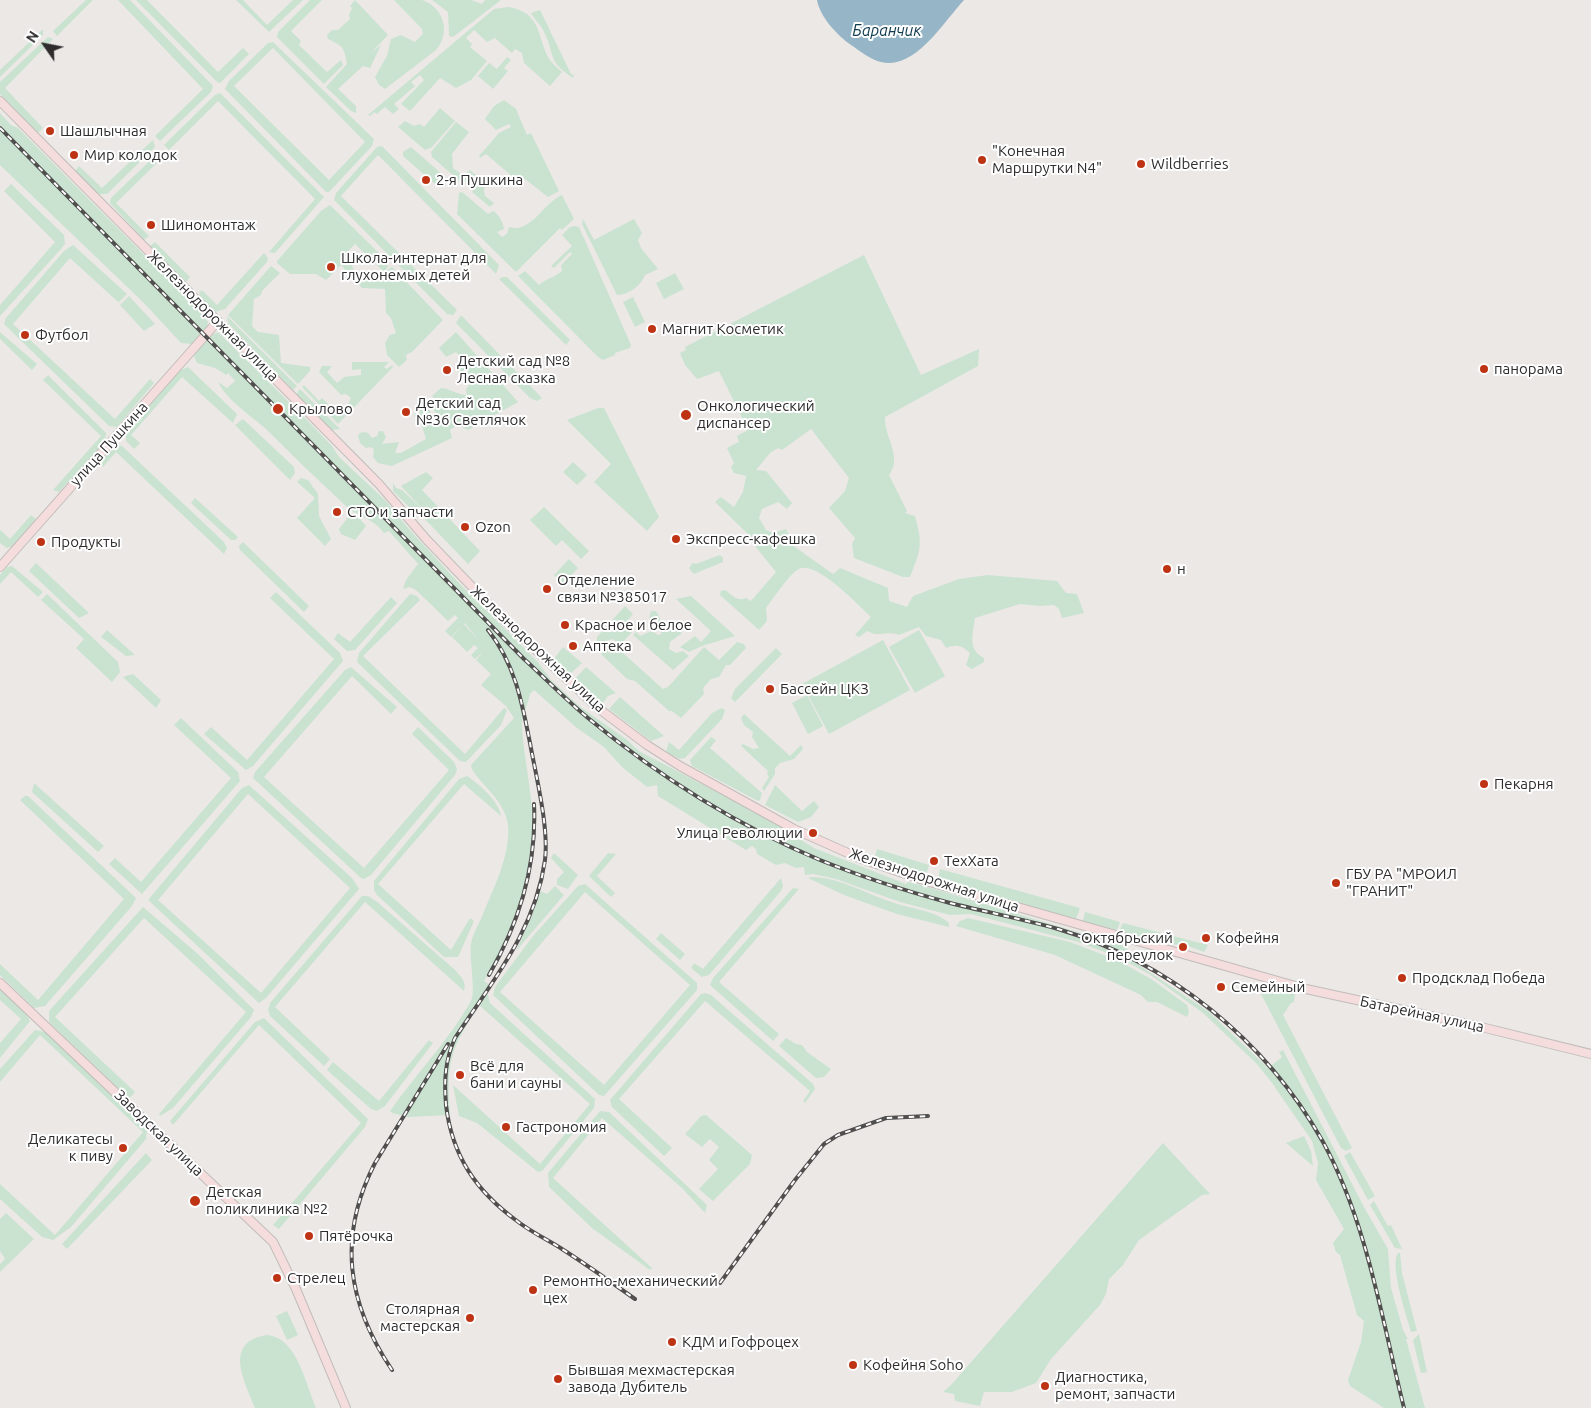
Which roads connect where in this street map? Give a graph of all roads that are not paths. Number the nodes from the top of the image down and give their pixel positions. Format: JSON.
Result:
{"nodes":[{"id":1,"x":0,"y":101,"type":"edge"},
{"id":2,"x":218,"y":321,"type":"junction"},
{"id":3,"x":0,"y":567,"type":"edge"},
{"id":4,"x":1254,"y":974,"type":"joint"},
{"id":5,"x":0,"y":983,"type":"edge"},
{"id":6,"x":1591,"y":1054,"type":"edge"},
{"id":7,"x":346,"y":1408,"type":"edge"}],
"edges":[{"from":1,"to":2,"type":"main road","name":"Железнодорожная улица"},
{"from":2,"to":3,"type":"main road","name":"улица Пушкина"},
{"from":2,"to":4,"type":"main road","name":"Железнодорожная улица"},
{"from":4,"to":6,"type":"main road","name":"Батарейная улица"},
{"from":5,"to":7,"type":"main road","name":"Заводская улица"}]}
